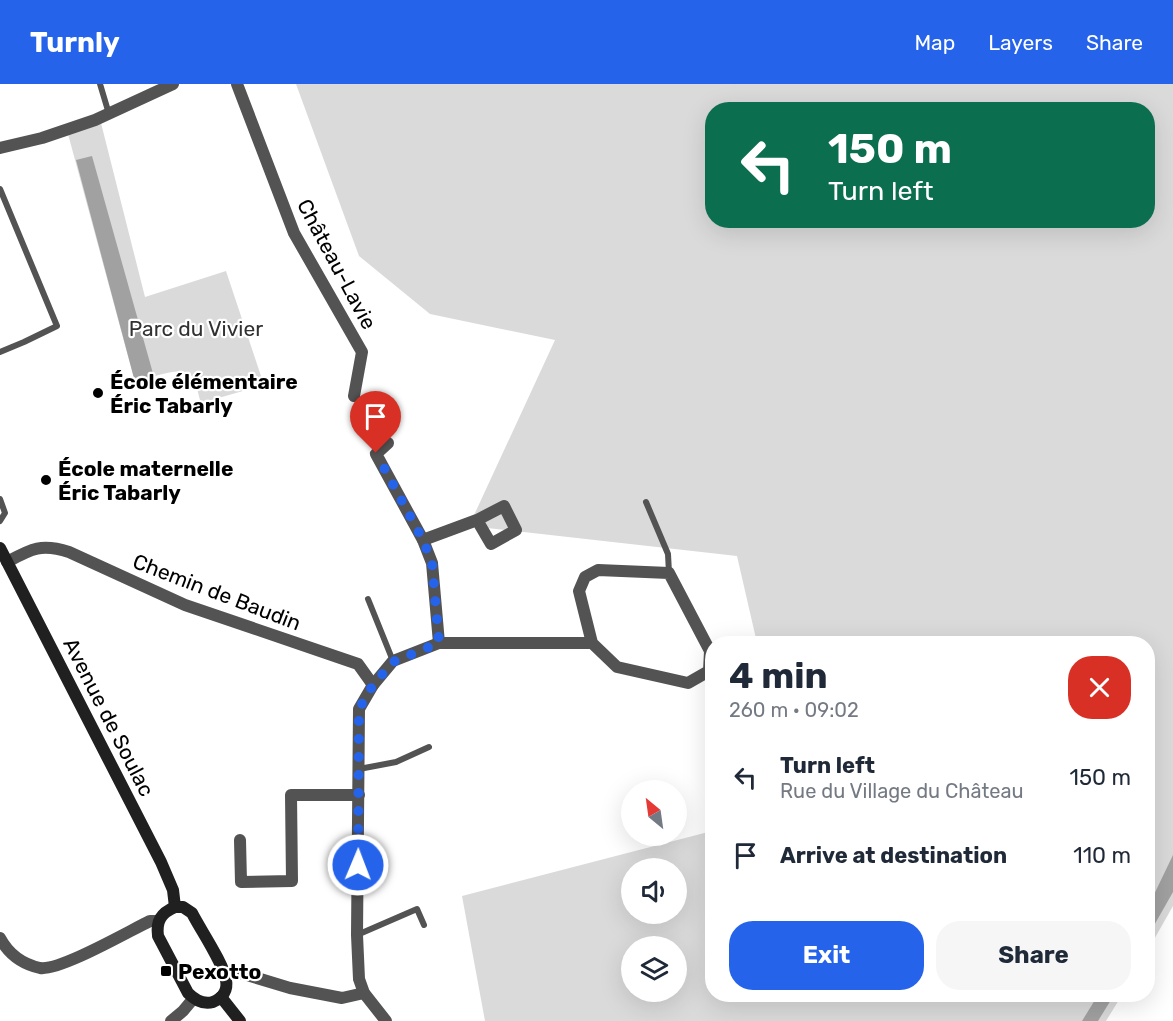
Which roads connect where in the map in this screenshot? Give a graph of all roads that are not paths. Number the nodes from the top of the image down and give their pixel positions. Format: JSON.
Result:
{"nodes":[{"id":1,"x":100,"y":84,"type":"edge"},
{"id":2,"x":173,"y":84,"type":"edge"},
{"id":3,"x":237,"y":84,"type":"edge"},
{"id":4,"x":110,"y":114,"type":"junction"},
{"id":5,"x":0,"y":148,"type":"edge"},
{"id":6,"x":0,"y":189,"type":"edge"},
{"id":7,"x":0,"y":352,"type":"edge"},
{"id":8,"x":354,"y":396,"type":"dead end"},
{"id":9,"x":388,"y":443,"type":"dead end"},
{"id":10,"x":0,"y":499,"type":"edge"},
{"id":11,"x":646,"y":502,"type":"dead end"},
{"id":12,"x":477,"y":520,"type":"dead end"},
{"id":13,"x":0,"y":521,"type":"edge"},
{"id":14,"x":423,"y":540,"type":"junction"},
{"id":15,"x":0,"y":548,"type":"edge"},
{"id":16,"x":7,"y":562,"type":"junction"},
{"id":17,"x":669,"y":573,"type":"junction"},
{"id":18,"x":368,"y":598,"type":"dead end"},
{"id":19,"x":705,"y":641,"type":"edge"},
{"id":20,"x":439,"y":643,"type":"junction"},
{"id":21,"x":592,"y":644,"type":"junction"},
{"id":22,"x":393,"y":662,"type":"junction"},
{"id":23,"x":705,"y":676,"type":"edge"},
{"id":24,"x":373,"y":685,"type":"junction"},
{"id":25,"x":429,"y":747,"type":"dead end"},
{"id":26,"x":359,"y":769,"type":"junction"},
{"id":27,"x":359,"y":795,"type":"junction"},
{"id":28,"x":240,"y":840,"type":"dead end"},
{"id":29,"x":175,"y":907,"type":"junction"},
{"id":30,"x":158,"y":921,"type":"junction"},
{"id":31,"x":424,"y":925,"type":"dead end"},
{"id":32,"x":357,"y":935,"type":"junction"},
{"id":33,"x":0,"y":938,"type":"edge"},
{"id":34,"x":225,"y":974,"type":"junction"},
{"id":35,"x":364,"y":993,"type":"junction"},
{"id":36,"x":221,"y":997,"type":"junction"},
{"id":37,"x":194,"y":999,"type":"junction"},
{"id":38,"x":171,"y":1021,"type":"edge"},
{"id":39,"x":240,"y":1021,"type":"edge"},
{"id":40,"x":386,"y":1021,"type":"edge"}],
"edges":[{"from":1,"to":4,"type":"lane"},
{"from":2,"to":4,"type":"street"},
{"from":3,"to":8,"type":"street","name":"Château-Lavie"},
{"from":4,"to":5,"type":"street"},
{"from":6,"to":7,"type":"lane"},
{"from":9,"to":14,"type":"street"},
{"from":10,"to":13,"type":"lane"},
{"from":11,"to":17,"type":"lane"},
{"from":12,"to":14,"type":"street"},
{"from":14,"to":20,"type":"street"},
{"from":15,"to":16,"type":"main road","name":"Avenue de Soulac"},
{"from":16,"to":24,"type":"street","name":"Chemin de Baudin"},
{"from":16,"to":29,"type":"main road","name":"Avenue de Soulac"},
{"from":17,"to":19,"type":"street"},
{"from":17,"to":21,"type":"street"},
{"from":18,"to":22,"type":"lane"},
{"from":20,"to":21,"type":"street"},
{"from":20,"to":22,"type":"street"},
{"from":21,"to":23,"type":"street"},
{"from":22,"to":24,"type":"street"},
{"from":24,"to":26,"type":"street"},
{"from":25,"to":26,"type":"lane"},
{"from":26,"to":27,"type":"street"},
{"from":27,"to":28,"type":"street"},
{"from":27,"to":32,"type":"street"},
{"from":29,"to":30,"type":"main road"},
{"from":29,"to":34,"type":"main road"},
{"from":30,"to":33,"type":"street"},
{"from":30,"to":37,"type":"main road"},
{"from":31,"to":32,"type":"lane"},
{"from":32,"to":35,"type":"street"},
{"from":34,"to":35,"type":"street"},
{"from":34,"to":36,"type":"main road"},
{"from":35,"to":40,"type":"street"},
{"from":36,"to":37,"type":"main road"},
{"from":36,"to":39,"type":"main road"},
{"from":37,"to":38,"type":"street"}]}
